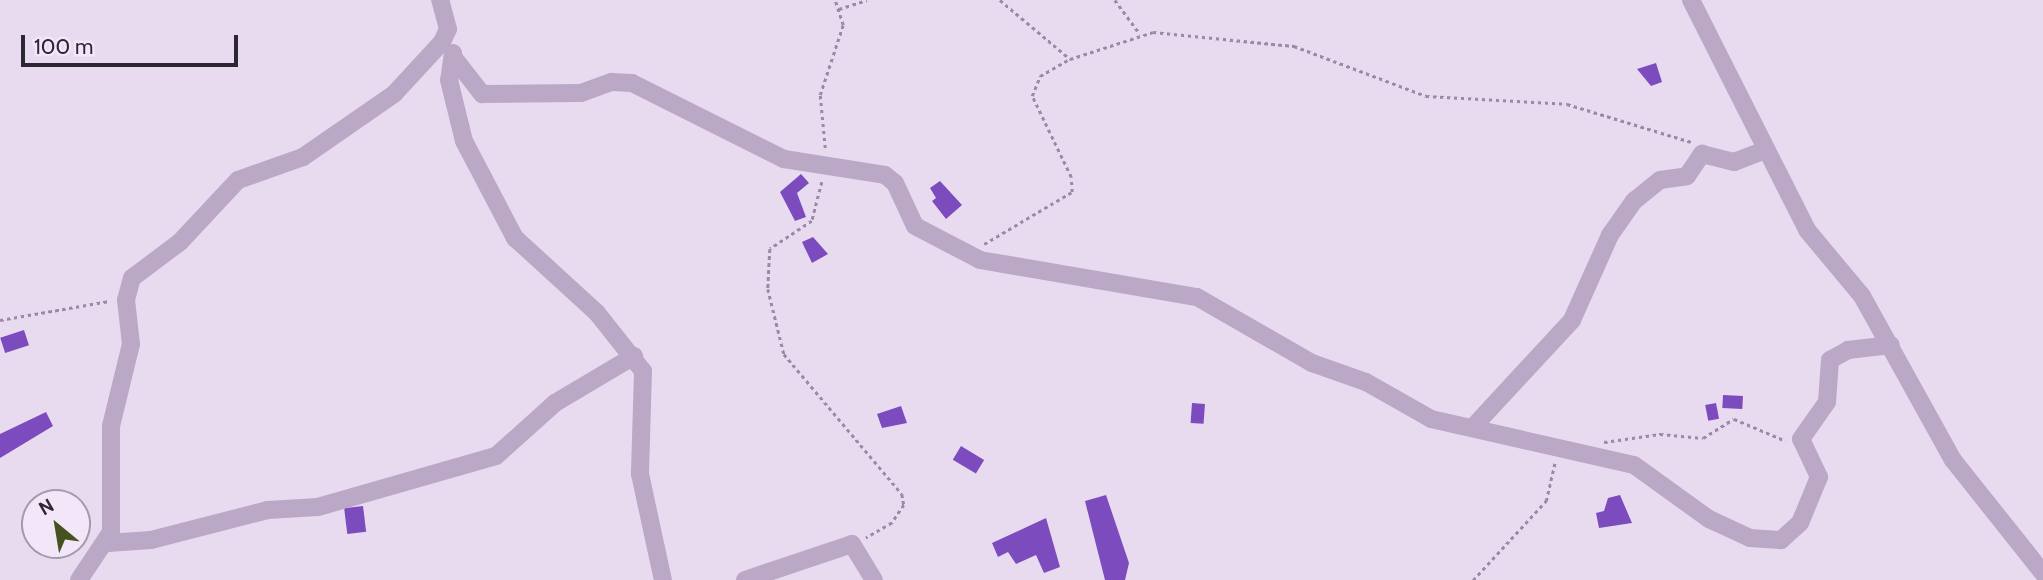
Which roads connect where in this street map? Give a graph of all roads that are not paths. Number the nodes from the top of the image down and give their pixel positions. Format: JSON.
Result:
{"nodes":[{"id":1,"x":440,"y":0,"type":"edge"},
{"id":2,"x":1691,"y":0,"type":"edge"},
{"id":3,"x":448,"y":29,"type":"junction"},
{"id":4,"x":454,"y":58,"type":"junction"},
{"id":5,"x":482,"y":94,"type":"junction"},
{"id":6,"x":455,"y":98,"type":"junction"},
{"id":7,"x":1766,"y":150,"type":"junction"},
{"id":8,"x":1891,"y":345,"type":"junction"},
{"id":9,"x":634,"y":356,"type":"junction"},
{"id":10,"x":1474,"y":426,"type":"junction"},
{"id":11,"x":108,"y":542,"type":"junction"},
{"id":12,"x":2043,"y":573,"type":"edge"},
{"id":13,"x":79,"y":580,"type":"edge"},
{"id":14,"x":663,"y":580,"type":"edge"},
{"id":15,"x":744,"y":580,"type":"edge"},
{"id":16,"x":874,"y":580,"type":"edge"}],
"edges":[{"from":1,"to":3,"type":"street"},
{"from":2,"to":7,"type":"street"},
{"from":3,"to":4,"type":"street"},
{"from":3,"to":11,"type":"street"},
{"from":4,"to":5,"type":"street"},
{"from":4,"to":6,"type":"street"},
{"from":5,"to":6,"type":"street"},
{"from":5,"to":10,"type":"street"},
{"from":6,"to":9,"type":"street"},
{"from":7,"to":8,"type":"street"},
{"from":7,"to":10,"type":"street"},
{"from":8,"to":10,"type":"street"},
{"from":8,"to":12,"type":"street"},
{"from":9,"to":11,"type":"street"},
{"from":9,"to":14,"type":"street"},
{"from":11,"to":13,"type":"street"},
{"from":15,"to":16,"type":"street"}]}
